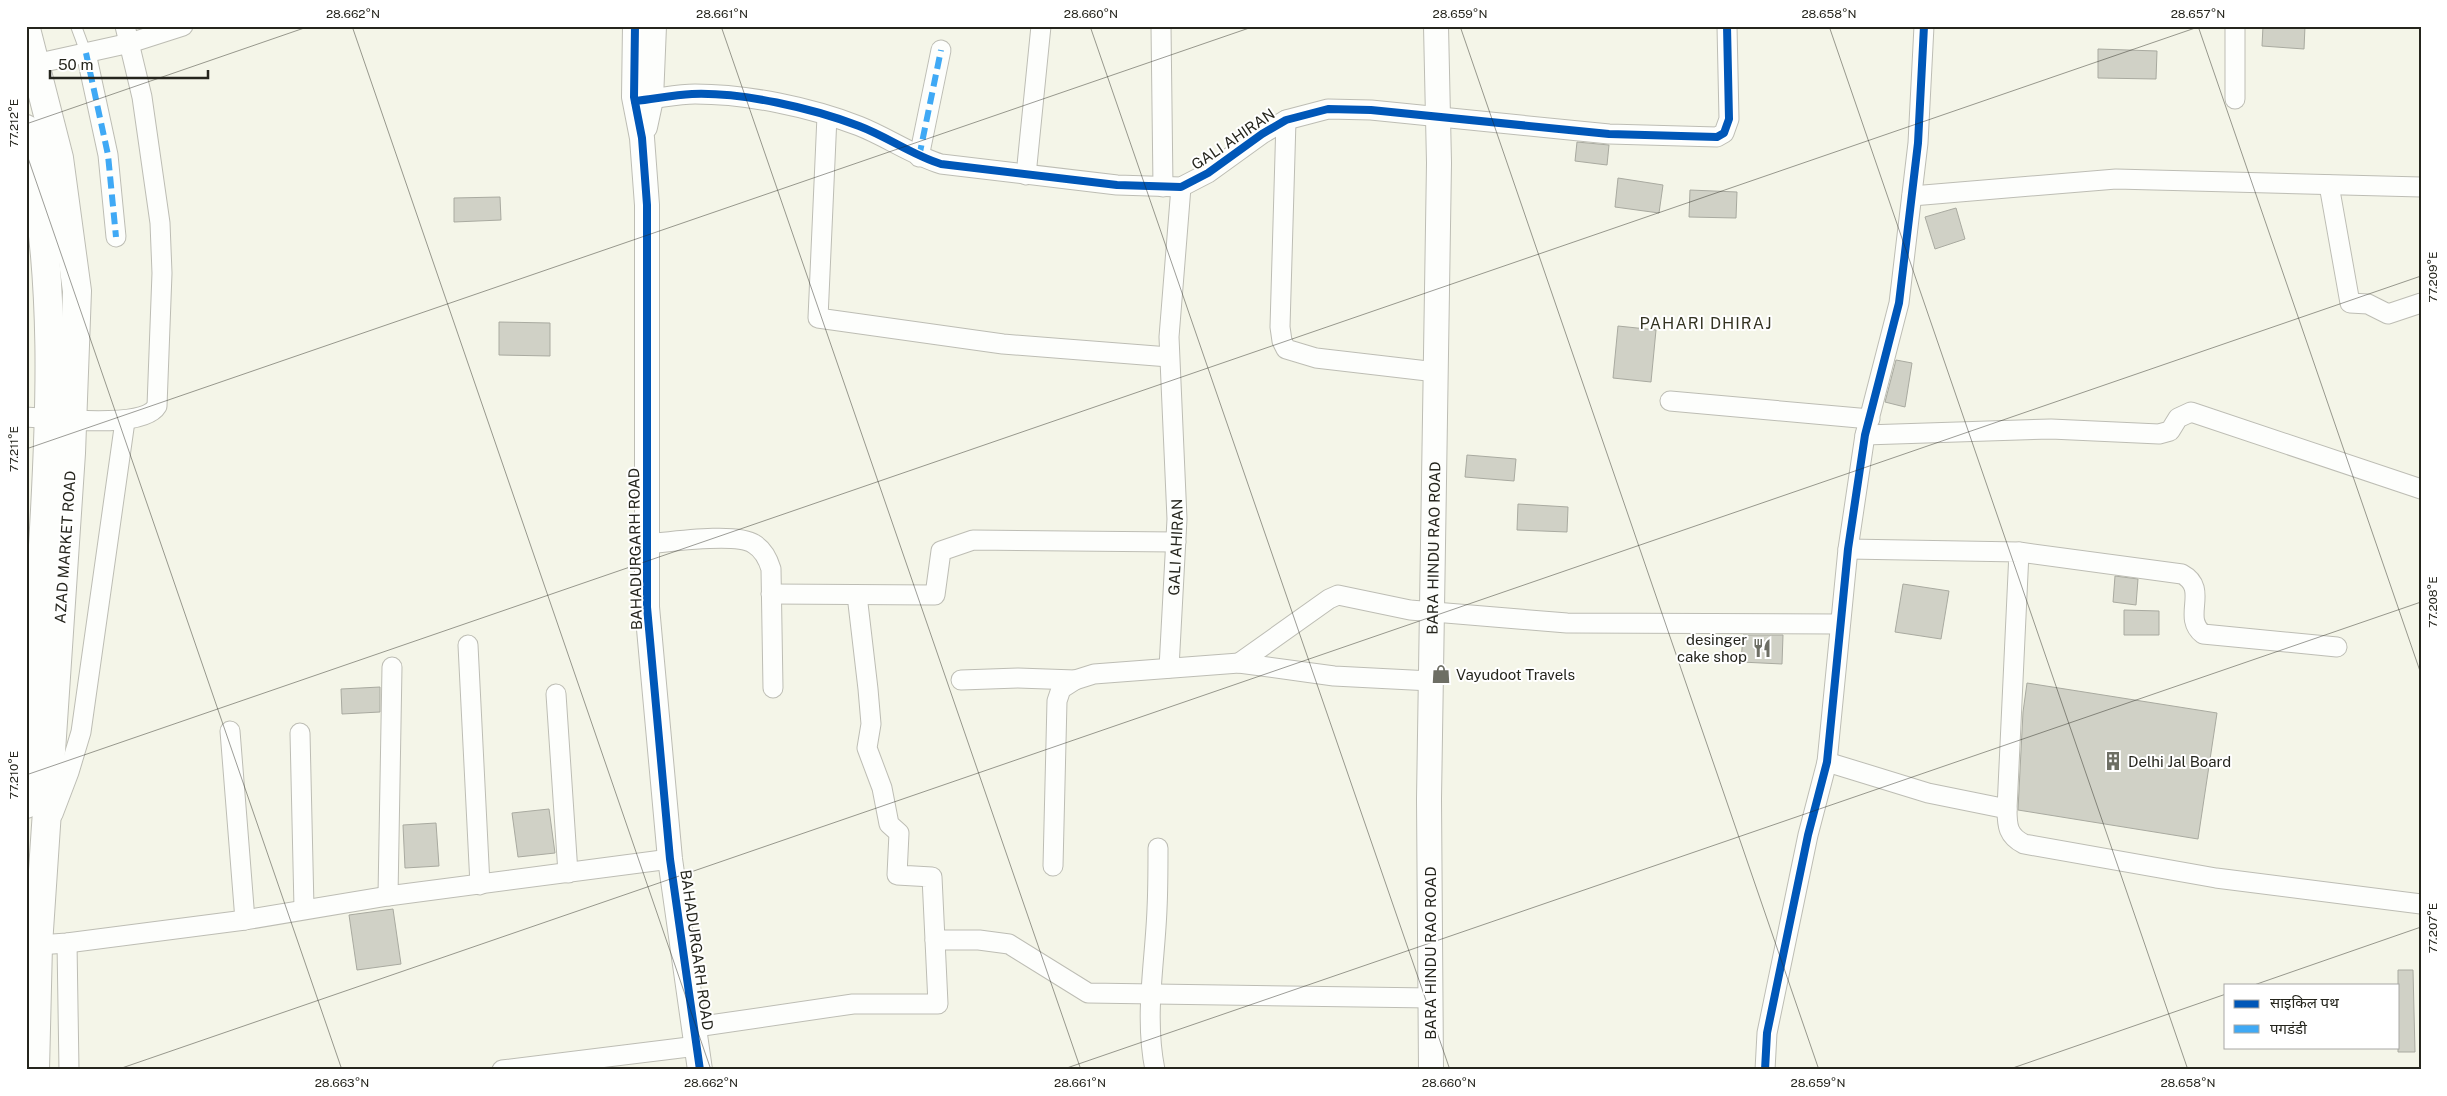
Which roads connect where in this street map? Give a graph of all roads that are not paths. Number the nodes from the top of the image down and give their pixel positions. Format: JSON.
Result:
{"nodes":[{"id":1,"x":76,"y":26,"type":"edge"},
{"id":2,"x":183,"y":26,"type":"edge"},
{"id":3,"x":635,"y":26,"type":"edge"},
{"id":4,"x":654,"y":26,"type":"edge"},
{"id":5,"x":1041,"y":26,"type":"edge"},
{"id":6,"x":1161,"y":26,"type":"edge"},
{"id":7,"x":1436,"y":26,"type":"edge"},
{"id":8,"x":1727,"y":26,"type":"edge"},
{"id":9,"x":1924,"y":26,"type":"edge"},
{"id":10,"x":2235,"y":26,"type":"edge"},
{"id":11,"x":26,"y":29,"type":"edge"},
{"id":12,"x":127,"y":34,"type":"edge"},
{"id":13,"x":941,"y":50,"type":"dead end"},
{"id":14,"x":86,"y":53,"type":"junction"},
{"id":15,"x":35,"y":64,"type":"junction"},
{"id":16,"x":2234,"y":99,"type":"dead end"},
{"id":17,"x":643,"y":100,"type":"junction"},
{"id":18,"x":828,"y":116,"type":"junction"},
{"id":19,"x":1438,"y":117,"type":"junction"},
{"id":20,"x":1286,"y":120,"type":"junction"},
{"id":21,"x":26,"y":129,"type":"edge"},
{"id":22,"x":919,"y":157,"type":"junction"},
{"id":23,"x":1026,"y":175,"type":"junction"},
{"id":24,"x":2329,"y":185,"type":"junction"},
{"id":25,"x":1172,"y":187,"type":"junction"},
{"id":26,"x":2421,"y":187,"type":"edge"},
{"id":27,"x":1912,"y":196,"type":"junction"},
{"id":28,"x":116,"y":237,"type":"dead end"},
{"id":29,"x":2421,"y":303,"type":"edge"},
{"id":30,"x":1169,"y":357,"type":"junction"},
{"id":31,"x":1436,"y":372,"type":"junction"},
{"id":32,"x":1670,"y":401,"type":"dead end"},
{"id":33,"x":49,"y":418,"type":"edge"},
{"id":34,"x":125,"y":421,"type":"junction"},
{"id":35,"x":1868,"y":427,"type":"junction"},
{"id":36,"x":2421,"y":489,"type":"edge"},
{"id":37,"x":1176,"y":542,"type":"junction"},
{"id":38,"x":647,"y":544,"type":"junction"},
{"id":39,"x":1848,"y":548,"type":"junction"},
{"id":40,"x":2019,"y":552,"type":"junction"},
{"id":41,"x":771,"y":594,"type":"junction"},
{"id":42,"x":857,"y":595,"type":"junction"},
{"id":43,"x":1432,"y":612,"type":"junction"},
{"id":44,"x":1840,"y":624,"type":"junction"},
{"id":45,"x":468,"y":645,"type":"dead end"},
{"id":46,"x":2336,"y":647,"type":"dead end"},
{"id":47,"x":1239,"y":663,"type":"junction"},
{"id":48,"x":392,"y":667,"type":"dead end"},
{"id":49,"x":1169,"y":668,"type":"junction"},
{"id":50,"x":961,"y":680,"type":"dead end"},
{"id":51,"x":1075,"y":680,"type":"junction"},
{"id":52,"x":1431,"y":681,"type":"junction"},
{"id":53,"x":773,"y":688,"type":"dead end"},
{"id":54,"x":556,"y":694,"type":"dead end"},
{"id":55,"x":230,"y":732,"type":"dead end"},
{"id":56,"x":300,"y":733,"type":"dead end"},
{"id":57,"x":1827,"y":762,"type":"junction"},
{"id":58,"x":26,"y":804,"type":"edge"},
{"id":59,"x":2007,"y":809,"type":"junction"},
{"id":60,"x":46,"y":830,"type":"junction"},
{"id":61,"x":1158,"y":848,"type":"dead end"},
{"id":62,"x":670,"y":859,"type":"junction"},
{"id":63,"x":1053,"y":866,"type":"dead end"},
{"id":64,"x":568,"y":873,"type":"junction"},
{"id":65,"x":480,"y":884,"type":"junction"},
{"id":66,"x":388,"y":896,"type":"junction"},
{"id":67,"x":2421,"y":904,"type":"edge"},
{"id":68,"x":304,"y":908,"type":"junction"},
{"id":69,"x":245,"y":920,"type":"junction"},
{"id":70,"x":935,"y":940,"type":"junction"},
{"id":71,"x":67,"y":944,"type":"junction"},
{"id":72,"x":38,"y":945,"type":"junction"},
{"id":73,"x":1150,"y":994,"type":"junction"},
{"id":74,"x":1431,"y":998,"type":"junction"},
{"id":75,"x":696,"y":1036,"type":"junction"},
{"id":76,"x":35,"y":1070,"type":"edge"},
{"id":77,"x":69,"y":1070,"type":"edge"},
{"id":78,"x":502,"y":1070,"type":"edge"},
{"id":79,"x":700,"y":1070,"type":"edge"},
{"id":80,"x":1155,"y":1070,"type":"edge"},
{"id":81,"x":1431,"y":1070,"type":"edge"},
{"id":82,"x":1765,"y":1070,"type":"edge"}],
"edges":[{"from":1,"to":14,"type":"lane"},
{"from":2,"to":12,"type":"street"},
{"from":3,"to":17,"type":"street","name":"BAHADURGARH ROAD"},
{"from":4,"to":17,"type":"street","name":"BAHADURGARH ROAD"},
{"from":5,"to":23,"type":"street"},
{"from":6,"to":25,"type":"street"},
{"from":7,"to":19,"type":"street","name":"BARA HINDU RAO ROAD"},
{"from":8,"to":19,"type":"street","name":"GALI AHIRAN"},
{"from":9,"to":27,"type":"street"},
{"from":10,"to":16,"type":"street"},
{"from":11,"to":15,"type":"main road","name":"AZAD MARKET ROAD"},
{"from":12,"to":14,"type":"street"},
{"from":12,"to":34,"type":"street"},
{"from":13,"to":22,"type":"street"},
{"from":14,"to":15,"type":"street"},
{"from":14,"to":28,"type":"street"},
{"from":15,"to":33,"type":"main road","name":"AZAD MARKET ROAD"},
{"from":17,"to":18,"type":"street"},
{"from":17,"to":38,"type":"street","name":"BAHADURGARH ROAD"},
{"from":18,"to":22,"type":"street"},
{"from":18,"to":30,"type":"street"},
{"from":19,"to":20,"type":"street","name":"GALI AHIRAN"},
{"from":19,"to":31,"type":"street","name":"BARA HINDU RAO ROAD"},
{"from":20,"to":25,"type":"street","name":"GALI AHIRAN"},
{"from":20,"to":31,"type":"street"},
{"from":21,"to":33,"type":"main road","name":"AZAD MARKET ROAD"},
{"from":22,"to":23,"type":"street"},
{"from":23,"to":25,"type":"street"},
{"from":24,"to":26,"type":"street"},
{"from":24,"to":27,"type":"street"},
{"from":24,"to":29,"type":"street"},
{"from":25,"to":30,"type":"street","name":"GALI AHIRAN"},
{"from":27,"to":35,"type":"street"},
{"from":30,"to":37,"type":"street","name":"GALI AHIRAN"},
{"from":31,"to":43,"type":"street","name":"BARA HINDU RAO ROAD"},
{"from":32,"to":35,"type":"street"},
{"from":33,"to":34,"type":"street"},
{"from":33,"to":58,"type":"main road","name":"AZAD MARKET ROAD"},
{"from":33,"to":60,"type":"main road","name":"AZAD MARKET ROAD"},
{"from":34,"to":60,"type":"street"},
{"from":35,"to":36,"type":"street"},
{"from":35,"to":39,"type":"street"},
{"from":37,"to":42,"type":"street"},
{"from":37,"to":49,"type":"street","name":"GALI AHIRAN"},
{"from":38,"to":41,"type":"street"},
{"from":38,"to":62,"type":"street","name":"BAHADURGARH ROAD"},
{"from":39,"to":40,"type":"street"},
{"from":39,"to":44,"type":"street"},
{"from":40,"to":46,"type":"street"},
{"from":40,"to":59,"type":"street"},
{"from":41,"to":42,"type":"street"},
{"from":41,"to":53,"type":"street"},
{"from":42,"to":70,"type":"street"},
{"from":43,"to":44,"type":"street"},
{"from":43,"to":47,"type":"street"},
{"from":43,"to":52,"type":"street","name":"BARA HINDU RAO ROAD"},
{"from":44,"to":57,"type":"street"},
{"from":45,"to":65,"type":"street"},
{"from":47,"to":49,"type":"street"},
{"from":47,"to":52,"type":"street"},
{"from":48,"to":66,"type":"street"},
{"from":49,"to":51,"type":"street"},
{"from":50,"to":51,"type":"street"},
{"from":51,"to":63,"type":"street"},
{"from":52,"to":74,"type":"street","name":"BARA HINDU RAO ROAD"},
{"from":54,"to":64,"type":"street"},
{"from":55,"to":69,"type":"street"},
{"from":56,"to":68,"type":"street"},
{"from":57,"to":59,"type":"street"},
{"from":57,"to":82,"type":"street"},
{"from":59,"to":67,"type":"street"},
{"from":60,"to":72,"type":"main road","name":"AZAD MARKET ROAD"},
{"from":61,"to":73,"type":"street"},
{"from":62,"to":64,"type":"street"},
{"from":62,"to":75,"type":"street","name":"BAHADURGARH ROAD"},
{"from":64,"to":65,"type":"street"},
{"from":65,"to":66,"type":"street"},
{"from":66,"to":68,"type":"street"},
{"from":68,"to":69,"type":"street"},
{"from":69,"to":71,"type":"street"},
{"from":70,"to":73,"type":"street"},
{"from":70,"to":75,"type":"street"},
{"from":71,"to":72,"type":"street"},
{"from":71,"to":77,"type":"street"},
{"from":72,"to":76,"type":"main road","name":"AZAD MARKET ROAD"},
{"from":73,"to":74,"type":"street"},
{"from":73,"to":80,"type":"street"},
{"from":74,"to":81,"type":"street","name":"BARA HINDU RAO ROAD"},
{"from":75,"to":78,"type":"street"},
{"from":75,"to":79,"type":"street","name":"BAHADURGARH ROAD"}]}
